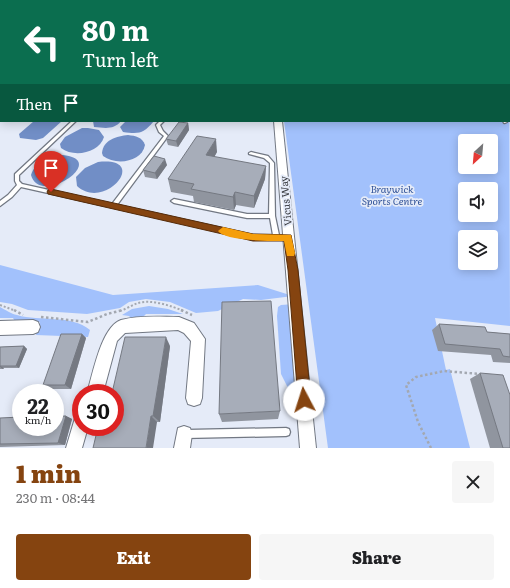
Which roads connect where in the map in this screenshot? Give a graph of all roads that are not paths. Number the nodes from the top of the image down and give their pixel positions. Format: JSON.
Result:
{"nodes":[{"id":1,"x":259,"y":0,"type":"edge"},
{"id":2,"x":305,"y":0,"type":"edge"},
{"id":3,"x":73,"y":122,"type":"edge"},
{"id":4,"x":161,"y":122,"type":"edge"},
{"id":5,"x":278,"y":122,"type":"edge"},
{"id":6,"x":251,"y":153,"type":"dead end"},
{"id":7,"x":20,"y":185,"type":"junction"},
{"id":8,"x":174,"y":201,"type":"dead end"},
{"id":9,"x":0,"y":204,"type":"edge"},
{"id":10,"x":113,"y":206,"type":"junction"},
{"id":11,"x":272,"y":216,"type":"junction"},
{"id":12,"x":282,"y":238,"type":"junction"},
{"id":13,"x":36,"y":322,"type":"road end"},
{"id":14,"x":0,"y":328,"type":"edge"},
{"id":15,"x":98,"y":384,"type":"edge"},
{"id":16,"x":194,"y":398,"type":"dead end"},
{"id":17,"x":286,"y":432,"type":"dead end"},
{"id":18,"x":78,"y":436,"type":"edge"},
{"id":19,"x":183,"y":441,"type":"edge"},
{"id":20,"x":74,"y":448,"type":"edge"},
{"id":21,"x":308,"y":448,"type":"edge"}],
"edges":[{"from":1,"to":2,"type":"lane"},
{"from":3,"to":7,"type":"lane"},
{"from":4,"to":10,"type":"lane"},
{"from":5,"to":12,"type":"street","name":"Vicus Way"},
{"from":6,"to":11,"type":"lane"},
{"from":7,"to":9,"type":"lane"},
{"from":7,"to":10,"type":"lane"},
{"from":8,"to":11,"type":"lane"},
{"from":10,"to":12,"type":"lane"},
{"from":11,"to":12,"type":"lane"},
{"from":12,"to":21,"type":"street","name":"Vicus Way"},
{"from":13,"to":14,"type":"street"},
{"from":15,"to":16,"type":"street"},
{"from":17,"to":19,"type":"lane"},
{"from":18,"to":20,"type":"street"}]}
